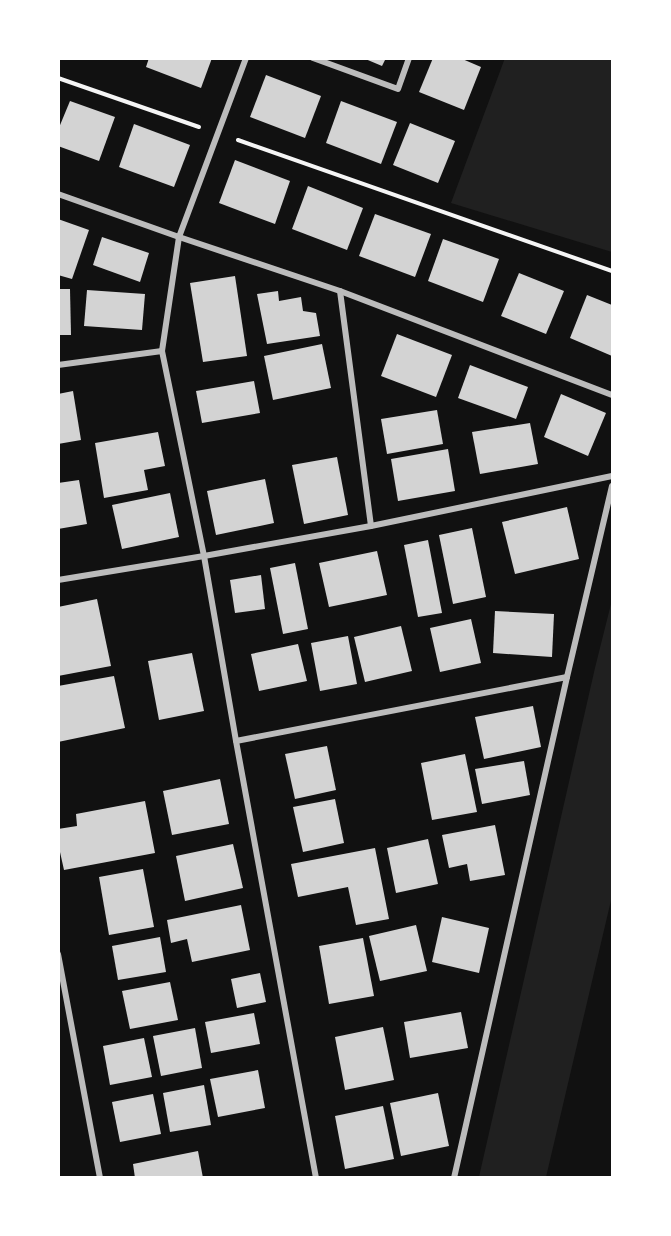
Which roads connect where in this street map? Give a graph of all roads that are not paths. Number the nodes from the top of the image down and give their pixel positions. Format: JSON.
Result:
{"nodes":[{"id":1,"x":246,"y":58,"type":"edge"},
{"id":2,"x":313,"y":58,"type":"edge"},
{"id":3,"x":409,"y":58,"type":"edge"},
{"id":4,"x":58,"y":194,"type":"edge"},
{"id":5,"x":179,"y":237,"type":"junction"},
{"id":6,"x":340,"y":291,"type":"junction"},
{"id":7,"x":162,"y":351,"type":"junction"},
{"id":8,"x":58,"y":365,"type":"edge"},
{"id":9,"x":612,"y":395,"type":"edge"},
{"id":10,"x":612,"y":476,"type":"edge"},
{"id":11,"x":612,"y":486,"type":"edge"},
{"id":12,"x":371,"y":526,"type":"junction"},
{"id":13,"x":204,"y":556,"type":"junction"},
{"id":14,"x":58,"y":580,"type":"edge"},
{"id":15,"x":567,"y":677,"type":"junction"},
{"id":16,"x":236,"y":741,"type":"junction"},
{"id":17,"x":58,"y":954,"type":"edge"},
{"id":18,"x":100,"y":1178,"type":"edge"},
{"id":19,"x":316,"y":1178,"type":"edge"},
{"id":20,"x":454,"y":1178,"type":"edge"}],
"edges":[{"from":1,"to":5,"type":"street"},
{"from":2,"to":3,"type":"street"},
{"from":4,"to":5,"type":"street"},
{"from":5,"to":6,"type":"street"},
{"from":5,"to":7,"type":"street"},
{"from":6,"to":9,"type":"street"},
{"from":6,"to":12,"type":"street"},
{"from":7,"to":8,"type":"street"},
{"from":7,"to":13,"type":"street"},
{"from":10,"to":12,"type":"street"},
{"from":11,"to":15,"type":"street"},
{"from":12,"to":13,"type":"street"},
{"from":13,"to":14,"type":"street"},
{"from":13,"to":16,"type":"street"},
{"from":15,"to":16,"type":"street"},
{"from":15,"to":20,"type":"street"},
{"from":16,"to":19,"type":"street"},
{"from":17,"to":18,"type":"street"}]}
